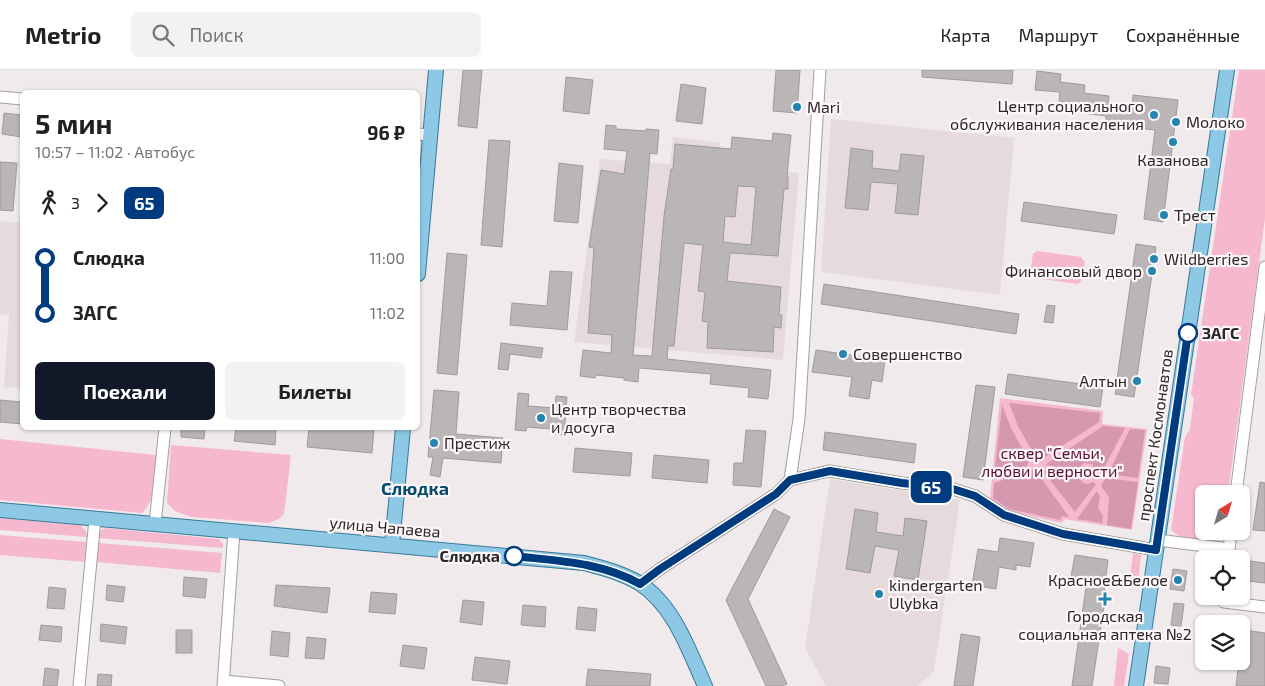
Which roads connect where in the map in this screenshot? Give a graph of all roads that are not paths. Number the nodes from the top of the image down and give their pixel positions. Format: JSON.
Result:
{"nodes":[{"id":1,"x":436,"y":70,"type":"edge"},
{"id":2,"x":820,"y":70,"type":"edge"},
{"id":3,"x":1227,"y":70,"type":"edge"},
{"id":4,"x":0,"y":97,"type":"edge"},
{"id":5,"x":20,"y":99,"type":"edge"},
{"id":6,"x":424,"y":135,"type":"edge"},
{"id":7,"x":420,"y":228,"type":"edge"},
{"id":8,"x":1265,"y":267,"type":"edge"},
{"id":9,"x":165,"y":430,"type":"edge"},
{"id":10,"x":403,"y":430,"type":"edge"},
{"id":11,"x":790,"y":480,"type":"junction"},
{"id":12,"x":1237,"y":485,"type":"edge"},
{"id":13,"x":0,"y":510,"type":"edge"},
{"id":14,"x":95,"y":519,"type":"junction"},
{"id":15,"x":155,"y":524,"type":"junction"},
{"id":16,"x":234,"y":531,"type":"junction"},
{"id":17,"x":392,"y":545,"type":"junction"},
{"id":18,"x":1157,"y":545,"type":"junction"},
{"id":19,"x":1197,"y":550,"type":"edge"},
{"id":20,"x":640,"y":584,"type":"junction"},
{"id":21,"x":1249,"y":605,"type":"edge"},
{"id":22,"x":1265,"y":607,"type":"edge"},
{"id":23,"x":223,"y":684,"type":"edge"},
{"id":24,"x":79,"y":686,"type":"edge"},
{"id":25,"x":279,"y":686,"type":"edge"},
{"id":26,"x":705,"y":686,"type":"edge"},
{"id":27,"x":1136,"y":686,"type":"edge"}],
"edges":[{"from":1,"to":6,"type":"main road"},
{"from":2,"to":11,"type":"street"},
{"from":3,"to":18,"type":"main road","name":"проспект Космонавтов"},
{"from":4,"to":5,"type":"street"},
{"from":6,"to":7,"type":"main road"},
{"from":8,"to":12,"type":"street"},
{"from":9,"to":15,"type":"street"},
{"from":10,"to":17,"type":"main road"},
{"from":11,"to":18,"type":"street"},
{"from":11,"to":20,"type":"street"},
{"from":13,"to":14,"type":"main road","name":"улица Чапаева"},
{"from":14,"to":15,"type":"main road","name":"улица Чапаева"},
{"from":14,"to":24,"type":"street"},
{"from":15,"to":16,"type":"main road","name":"улица Чапаева"},
{"from":16,"to":17,"type":"main road","name":"улица Чапаева"},
{"from":16,"to":23,"type":"street"},
{"from":17,"to":20,"type":"main road","name":"улица Чапаева"},
{"from":18,"to":19,"type":"street"},
{"from":18,"to":27,"type":"main road","name":"проспект Космонавтов"},
{"from":20,"to":26,"type":"main road","name":"улица Чапаева"},
{"from":21,"to":22,"type":"street"},
{"from":23,"to":25,"type":"street"}]}
